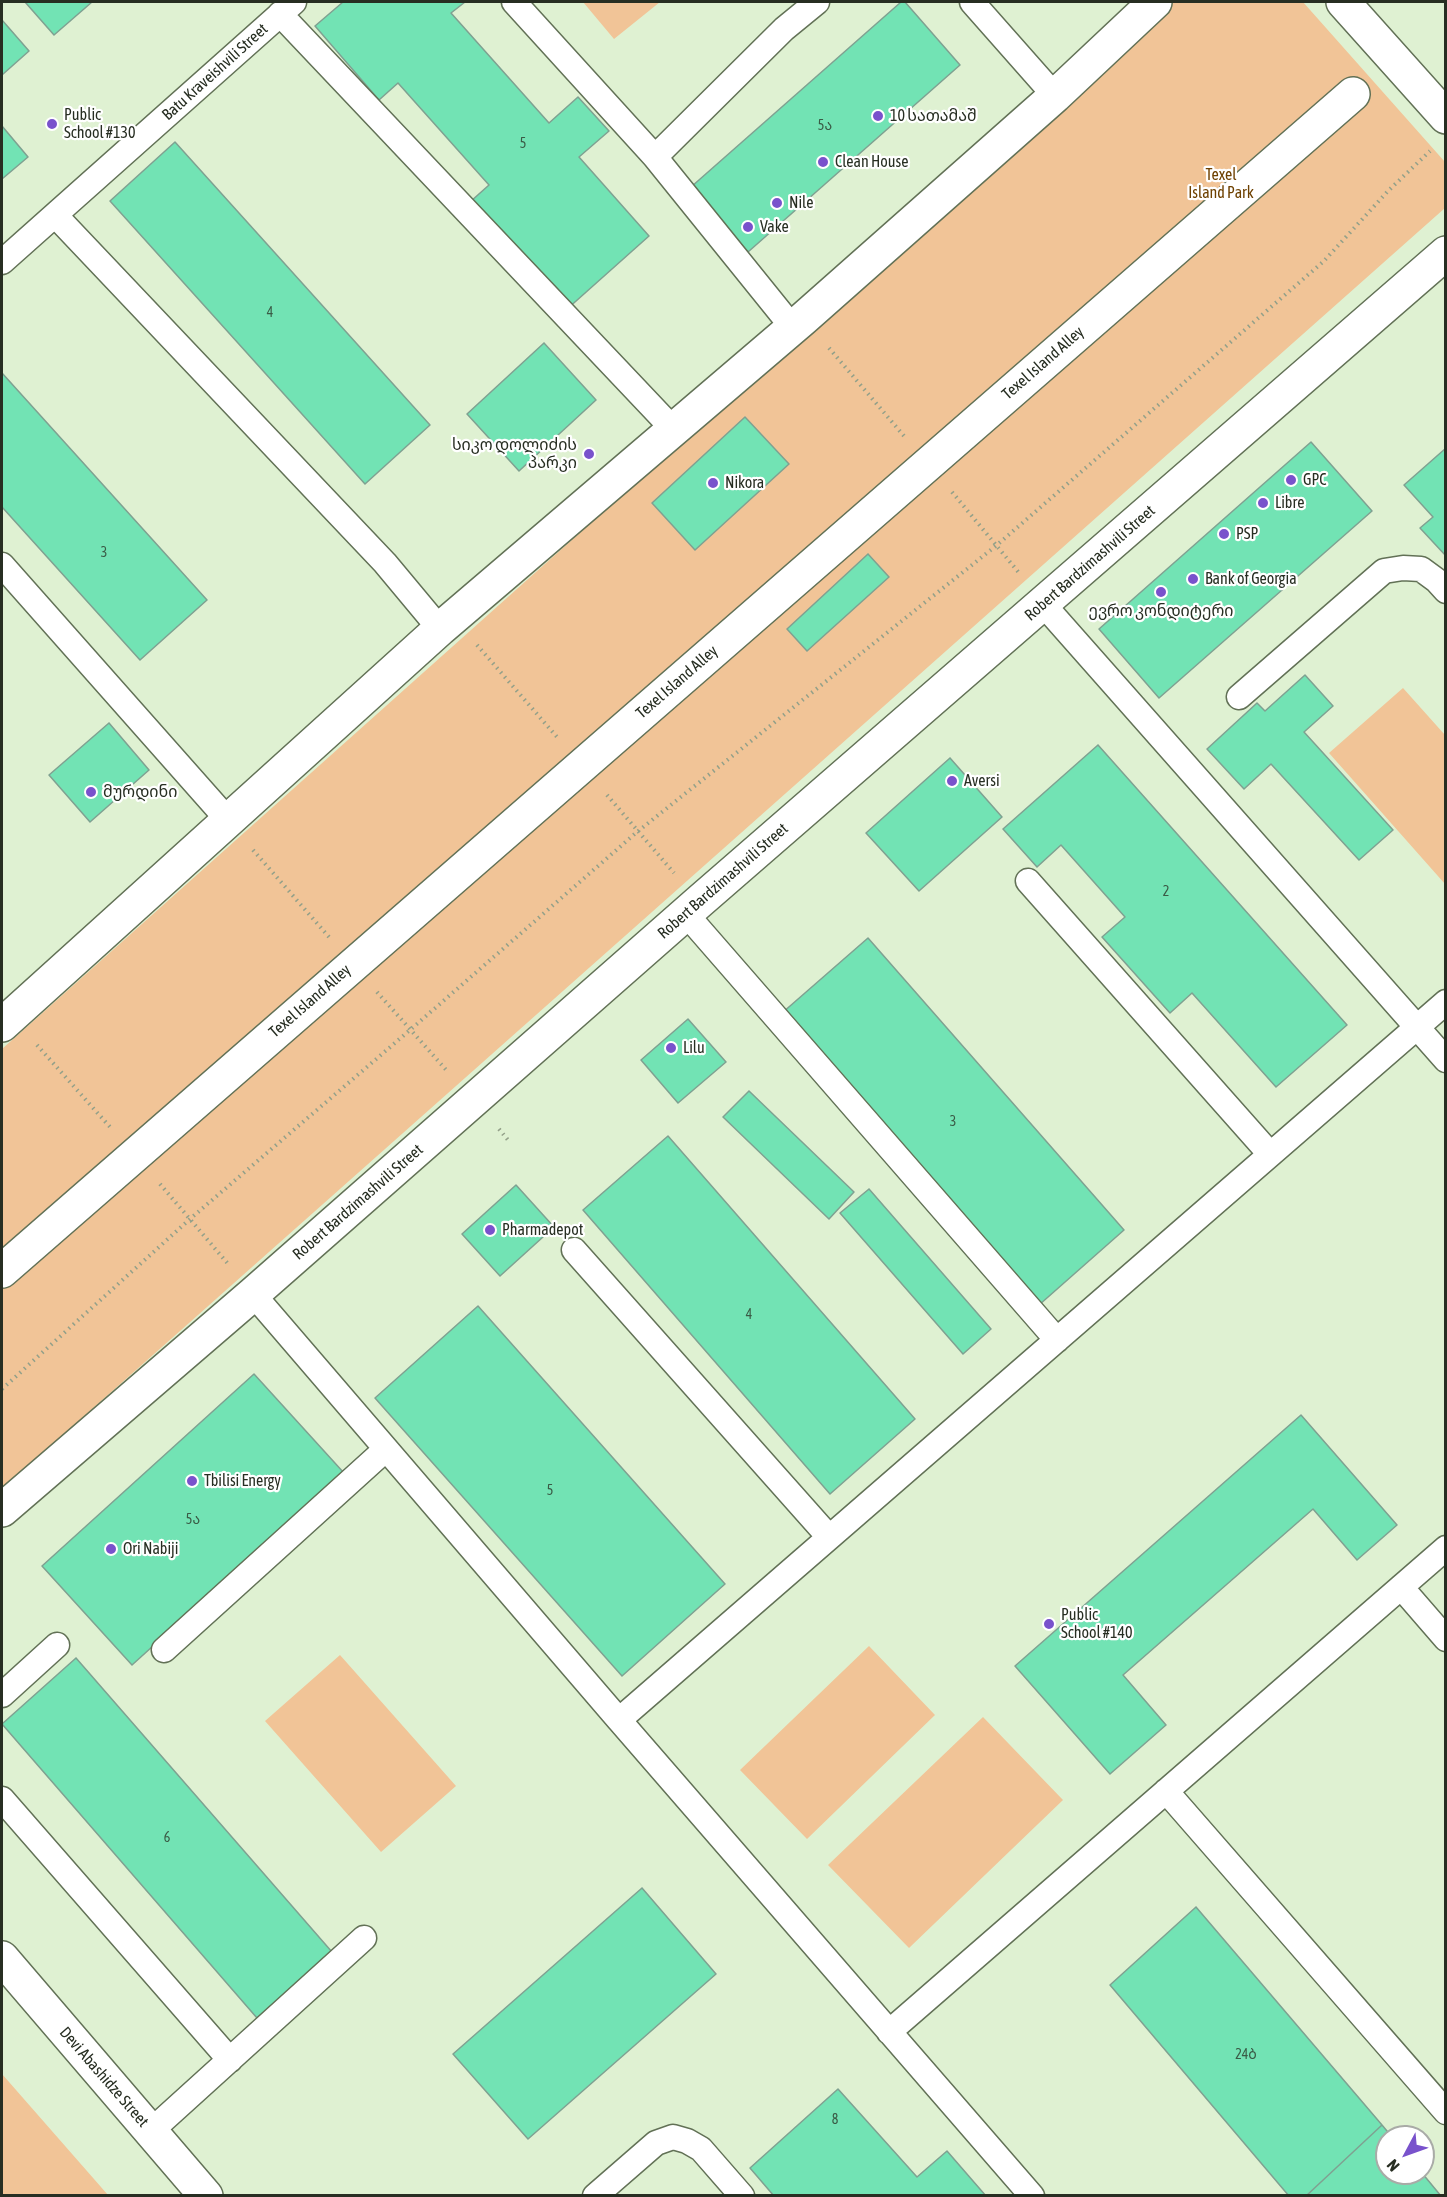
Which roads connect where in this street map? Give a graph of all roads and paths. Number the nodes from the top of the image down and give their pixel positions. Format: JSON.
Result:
{"nodes":[{"id":1,"x":514,"y":2,"type":"edge"},
{"id":2,"x":817,"y":2,"type":"edge"},
{"id":3,"x":972,"y":2,"type":"edge"},
{"id":4,"x":1155,"y":2,"type":"edge"},
{"id":5,"x":1343,"y":2,"type":"edge"},
{"id":6,"x":287,"y":8,"type":"edge"},
{"id":7,"x":1353,"y":94,"type":"dead end"},
{"id":8,"x":1055,"y":96,"type":"junction"},
{"id":9,"x":1442,"y":130,"type":"edge"},
{"id":10,"x":655,"y":157,"type":"junction"},
{"id":11,"x":54,"y":215,"type":"junction"},
{"id":12,"x":1446,"y":254,"type":"edge"},
{"id":13,"x":2,"y":262,"type":"edge"},
{"id":14,"x":793,"y":328,"type":"junction"},
{"id":15,"x":673,"y":429,"type":"junction"},
{"id":16,"x":2,"y":565,"type":"edge"},
{"id":17,"x":1446,"y":591,"type":"edge"},
{"id":18,"x":1043,"y":604,"type":"junction"},
{"id":19,"x":440,"y":629,"type":"junction"},
{"id":20,"x":1239,"y":697,"type":"dead end"},
{"id":21,"x":227,"y":819,"type":"junction"},
{"id":22,"x":1028,"y":881,"type":"dead end"},
{"id":23,"x":686,"y":914,"type":"junction"},
{"id":24,"x":1446,"y":1002,"type":"edge"},
{"id":25,"x":5,"y":1015,"type":"edge"},
{"id":26,"x":1416,"y":1027,"type":"junction"},
{"id":27,"x":1446,"y":1060,"type":"edge"},
{"id":28,"x":1270,"y":1154,"type":"junction"},
{"id":29,"x":574,"y":1250,"type":"dead end"},
{"id":30,"x":2,"y":1271,"type":"edge"},
{"id":31,"x":253,"y":1294,"type":"junction"},
{"id":32,"x":1057,"y":1340,"type":"junction"},
{"id":33,"x":2,"y":1389,"type":"edge"},
{"id":34,"x":386,"y":1449,"type":"junction"},
{"id":35,"x":2,"y":1510,"type":"edge"},
{"id":36,"x":829,"y":1537,"type":"junction"},
{"id":37,"x":1446,"y":1548,"type":"edge"},
{"id":38,"x":1401,"y":1587,"type":"junction"},
{"id":39,"x":1446,"y":1639,"type":"edge"},
{"id":40,"x":57,"y":1645,"type":"dead end"},
{"id":41,"x":164,"y":1650,"type":"dead end"},
{"id":42,"x":2,"y":1695,"type":"edge"},
{"id":43,"x":619,"y":1720,"type":"junction"},
{"id":44,"x":1166,"y":1791,"type":"junction"},
{"id":45,"x":2,"y":1799,"type":"edge"},
{"id":46,"x":364,"y":1938,"type":"dead end"},
{"id":47,"x":2,"y":1958,"type":"edge"},
{"id":48,"x":890,"y":2032,"type":"junction"},
{"id":49,"x":230,"y":2060,"type":"junction"},
{"id":50,"x":1446,"y":2112,"type":"edge"},
{"id":51,"x":151,"y":2131,"type":"junction"},
{"id":52,"x":206,"y":2196,"type":"edge"},
{"id":53,"x":595,"y":2196,"type":"edge"},
{"id":54,"x":742,"y":2196,"type":"edge"},
{"id":55,"x":1032,"y":2196,"type":"edge"}],
"edges":[{"from":1,"to":10,"type":"lane"},
{"from":2,"to":10,"type":"lane"},
{"from":3,"to":8,"type":"lane"},
{"from":4,"to":8,"type":"street"},
{"from":5,"to":9,"type":"street"},
{"from":6,"to":11,"type":"lane","name":"Batu Kraveishvili Street"},
{"from":6,"to":15,"type":"lane"},
{"from":7,"to":30,"type":"street","name":"Texel Island Alley"},
{"from":8,"to":14,"type":"street"},
{"from":9,"to":33,"type":"path"},
{"from":10,"to":14,"type":"lane"},
{"from":11,"to":13,"type":"lane","name":"Batu Kraveishvili Street"},
{"from":11,"to":19,"type":"lane"},
{"from":12,"to":18,"type":"street","name":"Robert Bardzimashvili Street"},
{"from":14,"to":15,"type":"street"},
{"from":15,"to":19,"type":"street"},
{"from":16,"to":21,"type":"lane"},
{"from":17,"to":20,"type":"lane"},
{"from":18,"to":23,"type":"street","name":"Robert Bardzimashvili Street"},
{"from":18,"to":26,"type":"lane"},
{"from":19,"to":21,"type":"street"},
{"from":21,"to":25,"type":"street"},
{"from":22,"to":28,"type":"lane"},
{"from":23,"to":31,"type":"street","name":"Robert Bardzimashvili Street"},
{"from":23,"to":32,"type":"lane"},
{"from":24,"to":26,"type":"lane"},
{"from":26,"to":27,"type":"lane"},
{"from":26,"to":28,"type":"lane"},
{"from":28,"to":32,"type":"lane"},
{"from":29,"to":36,"type":"lane"},
{"from":31,"to":34,"type":"lane"},
{"from":31,"to":35,"type":"street","name":"Robert Bardzimashvili Street"},
{"from":32,"to":36,"type":"lane"},
{"from":34,"to":41,"type":"lane"},
{"from":34,"to":43,"type":"lane"},
{"from":36,"to":43,"type":"lane"},
{"from":37,"to":38,"type":"lane"},
{"from":38,"to":39,"type":"lane"},
{"from":38,"to":44,"type":"lane"},
{"from":40,"to":42,"type":"lane"},
{"from":43,"to":48,"type":"lane"},
{"from":44,"to":48,"type":"lane"},
{"from":44,"to":50,"type":"lane"},
{"from":45,"to":49,"type":"lane"},
{"from":46,"to":49,"type":"lane"},
{"from":47,"to":51,"type":"street","name":"Devi Abashidze Street"},
{"from":48,"to":55,"type":"lane"},
{"from":49,"to":51,"type":"lane"},
{"from":51,"to":52,"type":"street","name":"Devi Abashidze Street"},
{"from":53,"to":54,"type":"lane"}]}
